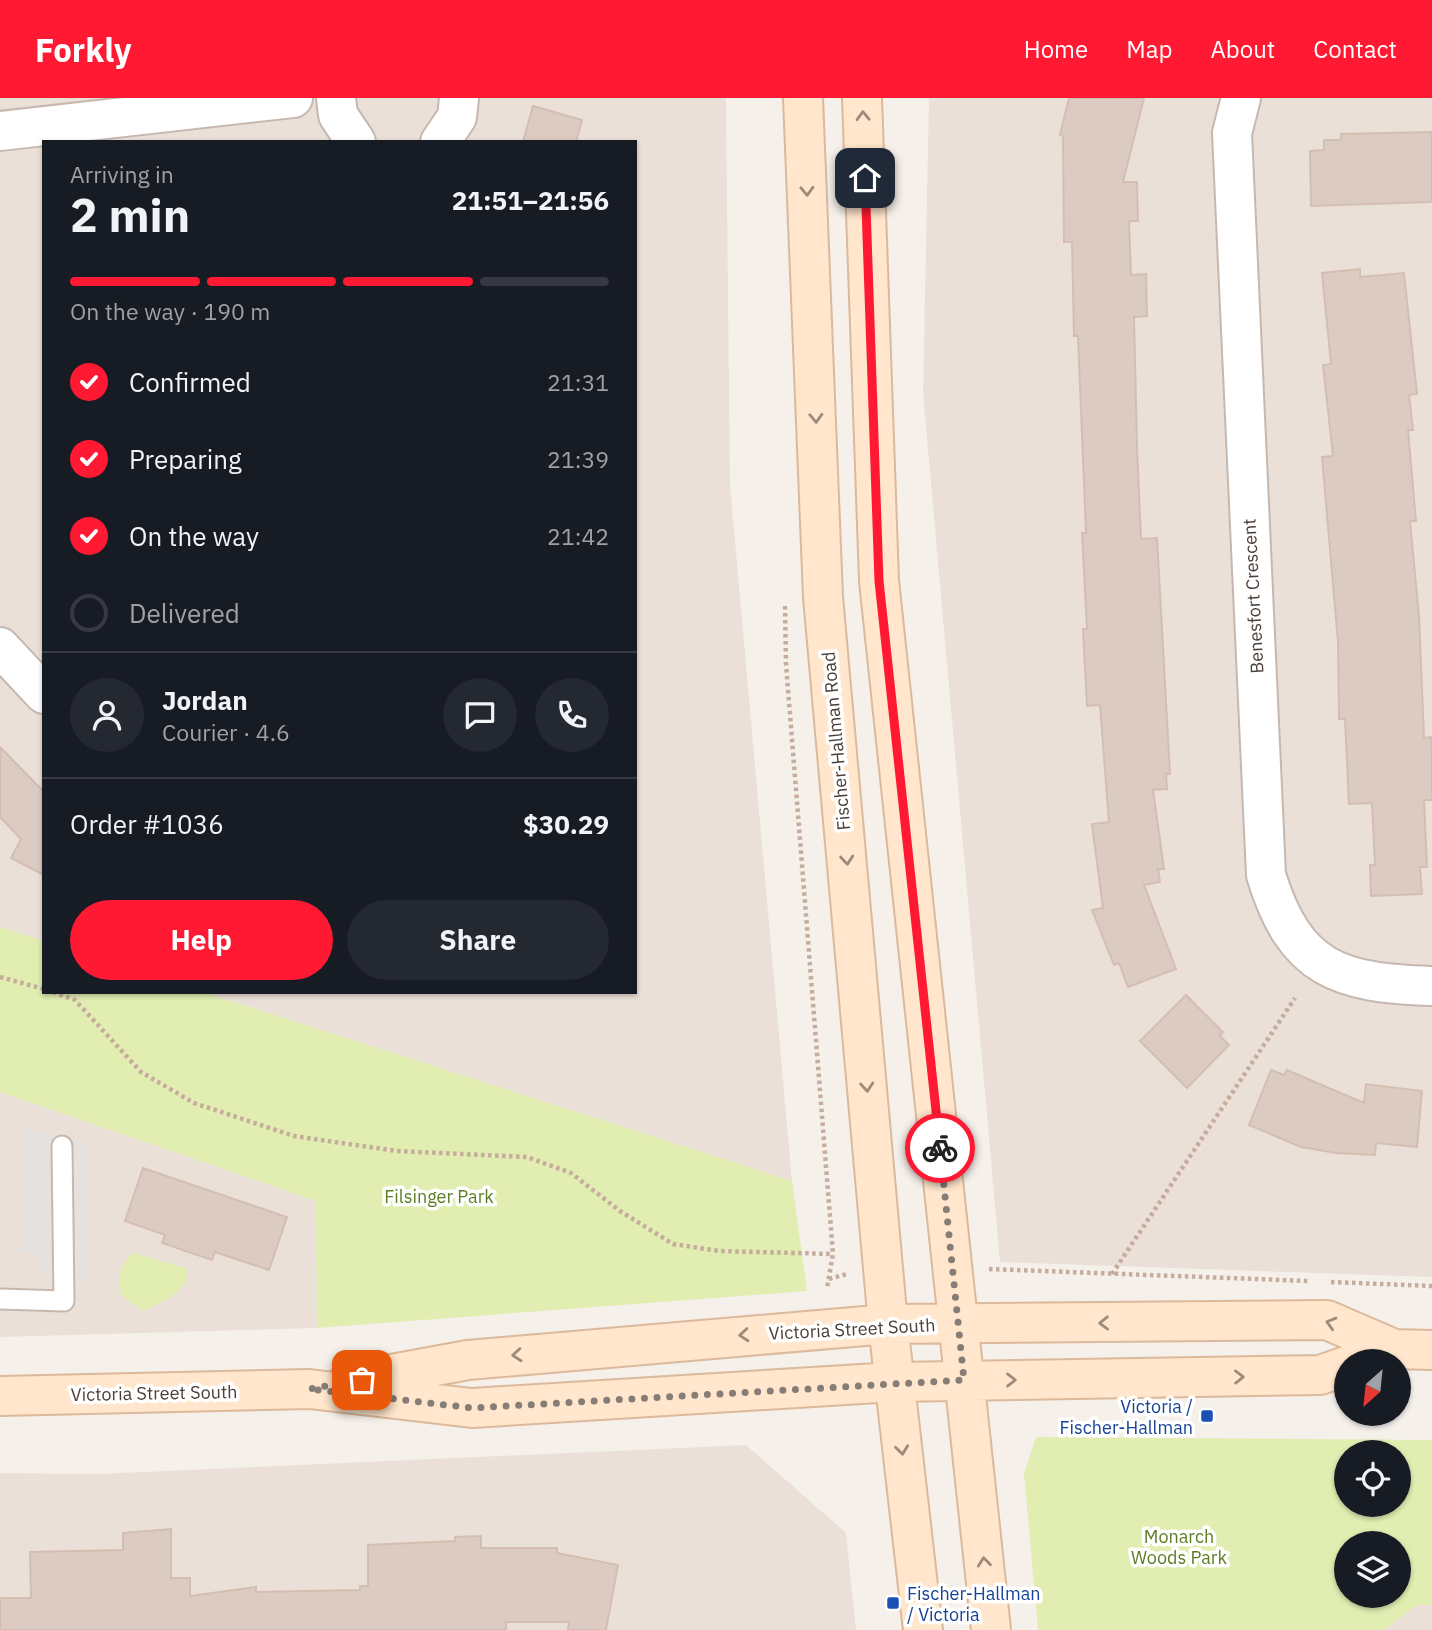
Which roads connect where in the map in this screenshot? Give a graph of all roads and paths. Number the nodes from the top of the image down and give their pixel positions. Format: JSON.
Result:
{"nodes":[{"id":1,"x":293,"y":98,"type":"edge"},
{"id":2,"x":336,"y":98,"type":"edge"},
{"id":3,"x":459,"y":98,"type":"edge"},
{"id":4,"x":803,"y":98,"type":"edge"},
{"id":5,"x":862,"y":98,"type":"edge"},
{"id":6,"x":1241,"y":98,"type":"edge"},
{"id":7,"x":0,"y":131,"type":"edge"},
{"id":8,"x":355,"y":140,"type":"edge"},
{"id":9,"x":441,"y":140,"type":"edge"},
{"id":10,"x":0,"y":648,"type":"edge"},
{"id":11,"x":42,"y":692,"type":"edge"},
{"id":12,"x":0,"y":977,"type":"edge"},
{"id":13,"x":1432,"y":986,"type":"edge"},
{"id":14,"x":42,"y":988,"type":"edge"},
{"id":15,"x":58,"y":994,"type":"edge"},
{"id":16,"x":1295,"y":998,"type":"dead end"},
{"id":17,"x":62,"y":1146,"type":"dead end"},
{"id":18,"x":986,"y":1269,"type":"dead end"},
{"id":19,"x":839,"y":1274,"type":"dead end"},
{"id":20,"x":1112,"y":1274,"type":"junction"},
{"id":21,"x":829,"y":1280,"type":"junction"},
{"id":22,"x":1432,"y":1286,"type":"edge"},
{"id":23,"x":827,"y":1288,"type":"dead end"},
{"id":24,"x":0,"y":1299,"type":"edge"},
{"id":25,"x":888,"y":1324,"type":"junction"},
{"id":26,"x":958,"y":1325,"type":"junction"},
{"id":27,"x":1394,"y":1349,"type":"edge"},
{"id":28,"x":1411,"y":1349,"type":"edge"},
{"id":29,"x":1432,"y":1350,"type":"edge"},
{"id":30,"x":1334,"y":1370,"type":"edge"},
{"id":31,"x":964,"y":1380,"type":"junction"},
{"id":32,"x":894,"y":1382,"type":"junction"},
{"id":33,"x":309,"y":1389,"type":"junction"},
{"id":34,"x":0,"y":1396,"type":"edge"},
{"id":35,"x":923,"y":1630,"type":"edge"},
{"id":36,"x":991,"y":1630,"type":"edge"}],
"edges":[{"from":1,"to":7,"type":"street"},
{"from":2,"to":8,"type":"street"},
{"from":3,"to":9,"type":"street"},
{"from":4,"to":25,"type":"main road","name":"Fischer-Hallman Road","one_way":true},
{"from":26,"to":5,"type":"main road","one_way":true},
{"from":6,"to":13,"type":"street","name":"Benesfort Crescent"},
{"from":10,"to":11,"type":"street"},
{"from":12,"to":14,"type":"path"},
{"from":15,"to":21,"type":"path"},
{"from":16,"to":20,"type":"path"},
{"from":17,"to":24,"type":"lane"},
{"from":18,"to":20,"type":"path"},
{"from":19,"to":21,"type":"path"},
{"from":20,"to":22,"type":"path"},
{"from":21,"to":23,"type":"path"},
{"from":25,"to":26,"type":"main road","name":"Victoria Street South"},
{"from":25,"to":32,"type":"main road","name":"Fischer-Hallman Road"},
{"from":25,"to":33,"type":"main road","name":"Victoria Street South","one_way":true},
{"from":27,"to":26,"type":"main road","name":"Victoria Street South","one_way":true},
{"from":26,"to":31,"type":"main road"},
{"from":28,"to":29,"type":"main road","name":"Victoria Street South"},
{"from":31,"to":30,"type":"main road","name":"Victoria Street South","one_way":true},
{"from":31,"to":32,"type":"main road","name":"Victoria Street South"},
{"from":36,"to":31,"type":"main road","one_way":true},
{"from":32,"to":33,"type":"main road","name":"Victoria Street South"},
{"from":32,"to":35,"type":"main road","name":"Fischer-Hallman Road","one_way":true},
{"from":33,"to":34,"type":"main road","name":"Victoria Street South"}]}
